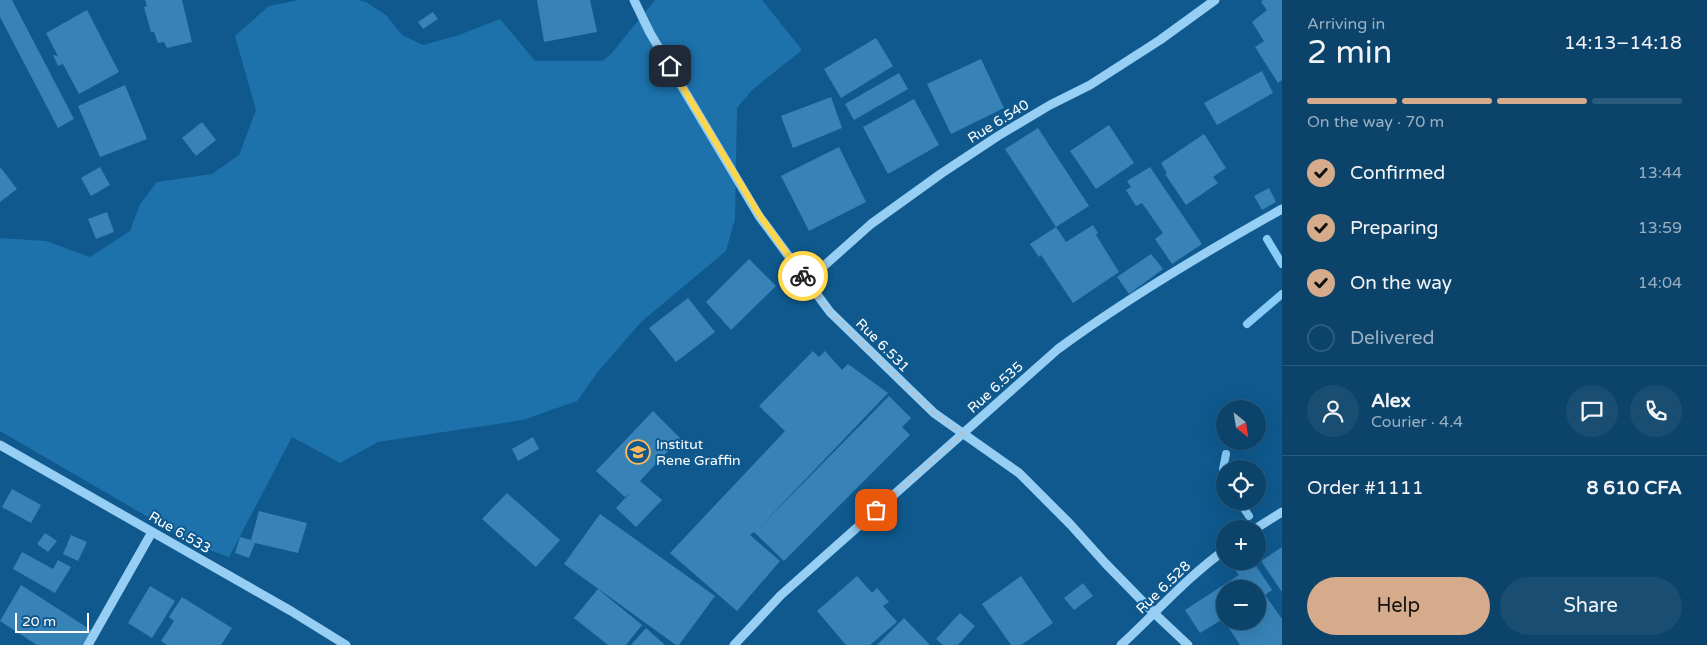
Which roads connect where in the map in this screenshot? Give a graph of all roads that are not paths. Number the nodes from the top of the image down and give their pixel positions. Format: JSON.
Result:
{"nodes":[{"id":1,"x":634,"y":0,"type":"edge"},
{"id":2,"x":1216,"y":0,"type":"edge"},
{"id":3,"x":1282,"y":209,"type":"edge"},
{"id":4,"x":807,"y":281,"type":"junction"},
{"id":5,"x":963,"y":434,"type":"junction"},
{"id":6,"x":0,"y":445,"type":"edge"},
{"id":7,"x":1282,"y":512,"type":"edge"},
{"id":8,"x":1266,"y":522,"type":"edge"},
{"id":9,"x":152,"y":532,"type":"junction"},
{"id":10,"x":1216,"y":556,"type":"edge"},
{"id":11,"x":1155,"y":614,"type":"junction"},
{"id":12,"x":88,"y":645,"type":"edge"},
{"id":13,"x":346,"y":645,"type":"edge"},
{"id":14,"x":734,"y":645,"type":"edge"},
{"id":15,"x":1122,"y":645,"type":"edge"},
{"id":16,"x":1188,"y":645,"type":"edge"}],
"edges":[{"from":1,"to":4,"type":"street","name":"Rue 6.531"},
{"from":2,"to":4,"type":"street","name":"Rue 6.540"},
{"from":3,"to":5,"type":"street","name":"Rue 6.535"},
{"from":4,"to":5,"type":"street","name":"Rue 6.531"},
{"from":5,"to":11,"type":"street","name":"Rue 6.531"},
{"from":5,"to":14,"type":"street","name":"Rue 6.535"},
{"from":6,"to":9,"type":"street","name":"Rue 6.533"},
{"from":7,"to":8,"type":"street"},
{"from":9,"to":12,"type":"street"},
{"from":9,"to":13,"type":"street","name":"Rue 6.533"},
{"from":10,"to":11,"type":"street","name":"Rue 6.528"},
{"from":11,"to":15,"type":"street","name":"Rue 6.528"},
{"from":11,"to":16,"type":"street","name":"Rue 6.531"}]}
